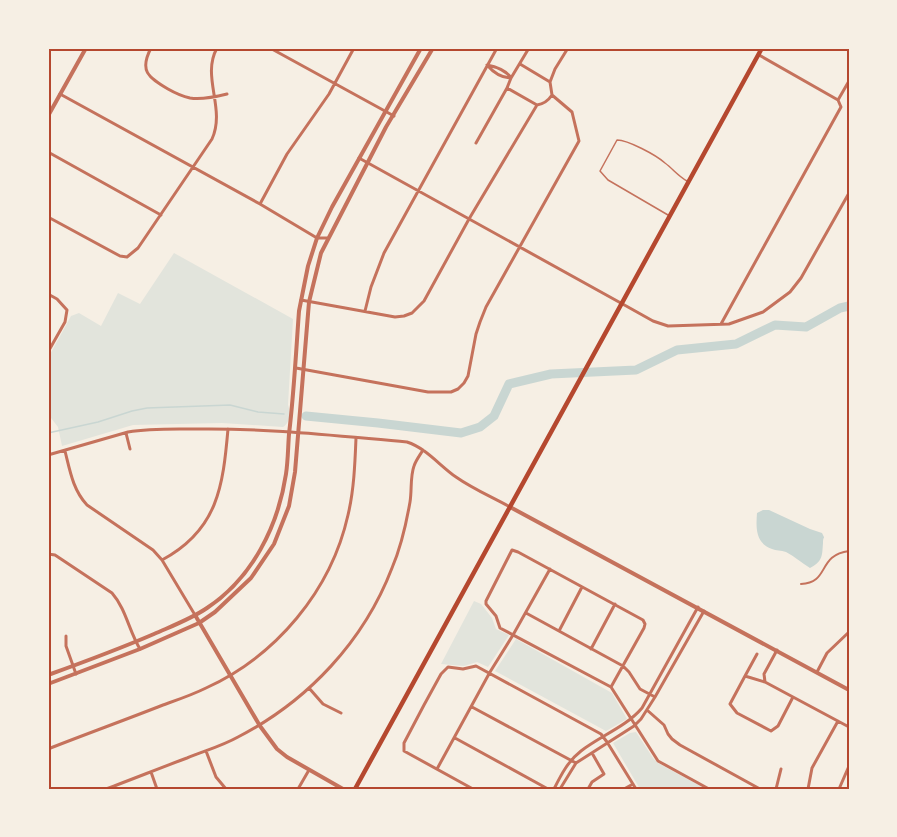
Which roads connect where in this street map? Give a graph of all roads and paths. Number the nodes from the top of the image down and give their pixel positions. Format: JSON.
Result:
{"nodes":[{"id":1,"x":86,"y":48,"type":"edge"},
{"id":2,"x":151,"y":48,"type":"edge"},
{"id":3,"x":217,"y":48,"type":"edge"},
{"id":4,"x":270,"y":48,"type":"edge"},
{"id":5,"x":280,"y":48,"type":"edge"},
{"id":6,"x":354,"y":48,"type":"edge"},
{"id":7,"x":421,"y":48,"type":"edge"},
{"id":8,"x":433,"y":48,"type":"edge"},
{"id":9,"x":497,"y":48,"type":"edge"},
{"id":10,"x":529,"y":48,"type":"edge"},
{"id":11,"x":568,"y":48,"type":"edge"},
{"id":12,"x":762,"y":48,"type":"edge"},
{"id":13,"x":278,"y":52,"type":"junction"},
{"id":14,"x":758,"y":55,"type":"junction"},
{"id":15,"x":520,"y":64,"type":"junction"},
{"id":16,"x":487,"y":65,"type":"junction"},
{"id":17,"x":511,"y":78,"type":"junction"},
{"id":18,"x":849,"y":81,"type":"edge"},
{"id":19,"x":550,"y":82,"type":"junction"},
{"id":20,"x":335,"y":84,"type":"junction"},
{"id":21,"x":507,"y":88,"type":"junction"},
{"id":22,"x":60,"y":94,"type":"junction"},
{"id":23,"x":227,"y":94,"type":"dead end"},
{"id":24,"x":552,"y":95,"type":"junction"},
{"id":25,"x":216,"y":97,"type":"junction"},
{"id":26,"x":838,"y":100,"type":"junction"},
{"id":27,"x":537,"y":105,"type":"junction"},
{"id":28,"x":385,"y":111,"type":"junction"},
{"id":29,"x":48,"y":116,"type":"edge"},
{"id":30,"x":393,"y":116,"type":"junction"},
{"id":31,"x":476,"y":143,"type":"dead end"},
{"id":32,"x":48,"y":152,"type":"edge"},
{"id":33,"x":359,"y":158,"type":"junction"},
{"id":34,"x":368,"y":163,"type":"junction"},
{"id":35,"x":193,"y":168,"type":"junction"},
{"id":36,"x":688,"y":181,"type":"junction"},
{"id":37,"x":418,"y":190,"type":"junction"},
{"id":38,"x":849,"y":193,"type":"edge"},
{"id":39,"x":260,"y":204,"type":"junction"},
{"id":40,"x":160,"y":215,"type":"junction"},
{"id":41,"x":669,"y":215,"type":"junction"},
{"id":42,"x":48,"y":217,"type":"edge"},
{"id":43,"x":469,"y":219,"type":"junction"},
{"id":44,"x":317,"y":237,"type":"junction"},
{"id":45,"x":327,"y":238,"type":"junction"},
{"id":46,"x":519,"y":247,"type":"junction"},
{"id":47,"x":48,"y":294,"type":"edge"},
{"id":48,"x":300,"y":300,"type":"junction"},
{"id":49,"x":309,"y":302,"type":"junction"},
{"id":50,"x":621,"y":303,"type":"junction"},
{"id":51,"x":365,"y":312,"type":"junction"},
{"id":52,"x":721,"y":324,"type":"junction"},
{"id":53,"x":48,"y":352,"type":"edge"},
{"id":54,"x":296,"y":368,"type":"junction"},
{"id":55,"x":304,"y":369,"type":"junction"},
{"id":56,"x":228,"y":429,"type":"junction"},
{"id":57,"x":126,"y":433,"type":"junction"},
{"id":58,"x":290,"y":433,"type":"junction"},
{"id":59,"x":297,"y":433,"type":"junction"},
{"id":60,"x":356,"y":438,"type":"junction"},
{"id":61,"x":130,"y":449,"type":"dead end"},
{"id":62,"x":423,"y":450,"type":"junction"},
{"id":63,"x":65,"y":451,"type":"junction"},
{"id":64,"x":48,"y":455,"type":"edge"},
{"id":65,"x":510,"y":507,"type":"junction"},
{"id":66,"x":849,"y":551,"type":"edge"},
{"id":67,"x":48,"y":554,"type":"edge"},
{"id":68,"x":162,"y":560,"type":"junction"},
{"id":69,"x":549,"y":570,"type":"junction"},
{"id":70,"x":801,"y":584,"type":"dead end"},
{"id":71,"x":582,"y":587,"type":"junction"},
{"id":72,"x":615,"y":604,"type":"junction"},
{"id":73,"x":698,"y":608,"type":"junction"},
{"id":74,"x":704,"y":611,"type":"junction"},
{"id":75,"x":526,"y":613,"type":"junction"},
{"id":76,"x":195,"y":615,"type":"junction"},
{"id":77,"x":199,"y":623,"type":"junction"},
{"id":78,"x":559,"y":631,"type":"junction"},
{"id":79,"x":849,"y":632,"type":"edge"},
{"id":80,"x":513,"y":635,"type":"junction"},
{"id":81,"x":66,"y":636,"type":"dead end"},
{"id":82,"x":136,"y":642,"type":"junction"},
{"id":83,"x":140,"y":649,"type":"junction"},
{"id":84,"x":591,"y":649,"type":"junction"},
{"id":85,"x":777,"y":650,"type":"junction"},
{"id":86,"x":757,"y":654,"type":"dead end"},
{"id":87,"x":670,"y":657,"type":"junction"},
{"id":88,"x":676,"y":660,"type":"junction"},
{"id":89,"x":73,"y":666,"type":"junction"},
{"id":90,"x":623,"y":666,"type":"junction"},
{"id":91,"x":490,"y":672,"type":"junction"},
{"id":92,"x":817,"y":672,"type":"junction"},
{"id":93,"x":76,"y":674,"type":"junction"},
{"id":94,"x":48,"y":675,"type":"edge"},
{"id":95,"x":230,"y":675,"type":"junction"},
{"id":96,"x":745,"y":676,"type":"junction"},
{"id":97,"x":765,"y":682,"type":"junction"},
{"id":98,"x":48,"y":684,"type":"edge"},
{"id":99,"x":610,"y":687,"type":"junction"},
{"id":100,"x":309,"y":688,"type":"junction"},
{"id":101,"x":849,"y":690,"type":"edge"},
{"id":102,"x":650,"y":694,"type":"junction"},
{"id":103,"x":655,"y":697,"type":"junction"},
{"id":104,"x":792,"y":697,"type":"junction"},
{"id":105,"x":472,"y":706,"type":"junction"},
{"id":106,"x":648,"y":710,"type":"junction"},
{"id":107,"x":341,"y":713,"type":"dead end"},
{"id":108,"x":630,"y":719,"type":"junction"},
{"id":109,"x":838,"y":721,"type":"junction"},
{"id":110,"x":260,"y":726,"type":"junction"},
{"id":111,"x":634,"y":726,"type":"junction"},
{"id":112,"x":849,"y":727,"type":"edge"},
{"id":113,"x":603,"y":736,"type":"junction"},
{"id":114,"x":454,"y":738,"type":"junction"},
{"id":115,"x":608,"y":743,"type":"junction"},
{"id":116,"x":48,"y":749,"type":"edge"},
{"id":117,"x":206,"y":751,"type":"junction"},
{"id":118,"x":592,"y":753,"type":"junction"},
{"id":119,"x":571,"y":760,"type":"junction"},
{"id":120,"x":576,"y":763,"type":"junction"},
{"id":121,"x":849,"y":766,"type":"edge"},
{"id":122,"x":781,"y":769,"type":"dead end"},
{"id":123,"x":309,"y":770,"type":"junction"},
{"id":124,"x":437,"y":770,"type":"junction"},
{"id":125,"x":151,"y":772,"type":"junction"},
{"id":126,"x":633,"y":784,"type":"junction"},
{"id":127,"x":106,"y":789,"type":"edge"},
{"id":128,"x":157,"y":789,"type":"edge"},
{"id":129,"x":225,"y":789,"type":"edge"},
{"id":130,"x":298,"y":789,"type":"edge"},
{"id":131,"x":344,"y":789,"type":"edge"},
{"id":132,"x":355,"y":789,"type":"edge"},
{"id":133,"x":473,"y":789,"type":"edge"},
{"id":134,"x":548,"y":789,"type":"edge"},
{"id":135,"x":554,"y":789,"type":"edge"},
{"id":136,"x":561,"y":789,"type":"edge"},
{"id":137,"x":588,"y":789,"type":"edge"},
{"id":138,"x":624,"y":789,"type":"edge"},
{"id":139,"x":636,"y":789,"type":"edge"},
{"id":140,"x":709,"y":789,"type":"edge"},
{"id":141,"x":760,"y":789,"type":"edge"},
{"id":142,"x":776,"y":789,"type":"edge"},
{"id":143,"x":808,"y":789,"type":"edge"},
{"id":144,"x":839,"y":789,"type":"edge"}],
"edges":[{"from":1,"to":22,"type":"street"},
{"from":2,"to":25,"type":"street"},
{"from":3,"to":25,"type":"street"},
{"from":4,"to":13,"type":"street"},
{"from":5,"to":13,"type":"street"},
{"from":6,"to":20,"type":"street"},
{"from":7,"to":28,"type":"street"},
{"from":8,"to":30,"type":"street"},
{"from":9,"to":16,"type":"street"},
{"from":10,"to":15,"type":"street"},
{"from":11,"to":19,"type":"street"},
{"from":12,"to":14,"type":"main road"},
{"from":13,"to":20,"type":"street"},
{"from":14,"to":26,"type":"street"},
{"from":14,"to":36,"type":"main road"},
{"from":15,"to":17,"type":"street"},
{"from":15,"to":19,"type":"street"},
{"from":16,"to":17,"type":"street"},
{"from":16,"to":37,"type":"street"},
{"from":17,"to":21,"type":"street"},
{"from":18,"to":26,"type":"street"},
{"from":19,"to":24,"type":"street"},
{"from":20,"to":28,"type":"street"},
{"from":20,"to":39,"type":"street"},
{"from":21,"to":27,"type":"street"},
{"from":21,"to":31,"type":"street"},
{"from":22,"to":29,"type":"street"},
{"from":22,"to":35,"type":"street"},
{"from":23,"to":25,"type":"street"},
{"from":24,"to":27,"type":"street"},
{"from":24,"to":46,"type":"street"},
{"from":25,"to":35,"type":"street"},
{"from":26,"to":52,"type":"street"},
{"from":27,"to":43,"type":"street"},
{"from":28,"to":30,"type":"street"},
{"from":28,"to":33,"type":"street"},
{"from":30,"to":34,"type":"street"},
{"from":32,"to":40,"type":"street"},
{"from":33,"to":34,"type":"street"},
{"from":33,"to":44,"type":"street"},
{"from":34,"to":37,"type":"street"},
{"from":34,"to":45,"type":"street"},
{"from":35,"to":39,"type":"street"},
{"from":35,"to":40,"type":"street"},
{"from":36,"to":41,"type":"main road"},
{"from":36,"to":41,"type":"lane"},
{"from":37,"to":43,"type":"street"},
{"from":37,"to":51,"type":"street"},
{"from":38,"to":52,"type":"street"},
{"from":39,"to":44,"type":"street"},
{"from":40,"to":42,"type":"street"},
{"from":41,"to":50,"type":"main road"},
{"from":43,"to":46,"type":"street"},
{"from":43,"to":51,"type":"street"},
{"from":44,"to":45,"type":"street"},
{"from":44,"to":48,"type":"street"},
{"from":45,"to":49,"type":"street"},
{"from":46,"to":50,"type":"street"},
{"from":46,"to":55,"type":"street"},
{"from":47,"to":53,"type":"street"},
{"from":48,"to":49,"type":"street"},
{"from":48,"to":54,"type":"street"},
{"from":49,"to":51,"type":"street"},
{"from":49,"to":55,"type":"street"},
{"from":50,"to":52,"type":"street"},
{"from":50,"to":65,"type":"main road"},
{"from":54,"to":55,"type":"street"},
{"from":54,"to":58,"type":"street"},
{"from":55,"to":59,"type":"street"},
{"from":56,"to":57,"type":"street"},
{"from":56,"to":58,"type":"street"},
{"from":56,"to":68,"type":"street"},
{"from":57,"to":61,"type":"street"},
{"from":57,"to":63,"type":"street"},
{"from":58,"to":59,"type":"street"},
{"from":58,"to":76,"type":"street"},
{"from":59,"to":60,"type":"street"},
{"from":59,"to":77,"type":"street"},
{"from":60,"to":62,"type":"street"},
{"from":60,"to":95,"type":"street"},
{"from":62,"to":65,"type":"street"},
{"from":62,"to":100,"type":"street"},
{"from":63,"to":64,"type":"street"},
{"from":63,"to":68,"type":"street"},
{"from":65,"to":73,"type":"street"},
{"from":65,"to":132,"type":"main road"},
{"from":66,"to":70,"type":"street"},
{"from":67,"to":82,"type":"street"},
{"from":68,"to":76,"type":"street"},
{"from":69,"to":71,"type":"street"},
{"from":69,"to":75,"type":"street"},
{"from":69,"to":80,"type":"street"},
{"from":71,"to":72,"type":"street"},
{"from":71,"to":78,"type":"street"},
{"from":72,"to":84,"type":"street"},
{"from":72,"to":90,"type":"street"},
{"from":73,"to":74,"type":"street"},
{"from":73,"to":87,"type":"street"},
{"from":74,"to":85,"type":"street"},
{"from":74,"to":88,"type":"street"},
{"from":75,"to":78,"type":"street"},
{"from":75,"to":80,"type":"street"},
{"from":76,"to":77,"type":"street"},
{"from":76,"to":82,"type":"street"},
{"from":77,"to":83,"type":"street"},
{"from":77,"to":95,"type":"street"},
{"from":78,"to":84,"type":"street"},
{"from":79,"to":92,"type":"street"},
{"from":80,"to":91,"type":"street"},
{"from":80,"to":99,"type":"street"},
{"from":81,"to":89,"type":"street"},
{"from":82,"to":83,"type":"street"},
{"from":82,"to":89,"type":"street"},
{"from":83,"to":93,"type":"street"},
{"from":84,"to":90,"type":"street"},
{"from":85,"to":92,"type":"street"},
{"from":85,"to":97,"type":"street"},
{"from":86,"to":96,"type":"street"},
{"from":87,"to":88,"type":"street"},
{"from":87,"to":102,"type":"street"},
{"from":88,"to":103,"type":"street"},
{"from":89,"to":93,"type":"street"},
{"from":89,"to":94,"type":"street"},
{"from":90,"to":99,"type":"street"},
{"from":90,"to":102,"type":"street"},
{"from":91,"to":105,"type":"street"},
{"from":91,"to":113,"type":"street"},
{"from":91,"to":124,"type":"street"},
{"from":92,"to":101,"type":"street"},
{"from":93,"to":98,"type":"street"},
{"from":95,"to":110,"type":"street"},
{"from":95,"to":116,"type":"street"},
{"from":96,"to":97,"type":"street"},
{"from":96,"to":104,"type":"street"},
{"from":97,"to":104,"type":"street"},
{"from":99,"to":108,"type":"street"},
{"from":100,"to":107,"type":"street"},
{"from":100,"to":110,"type":"street"},
{"from":102,"to":103,"type":"street"},
{"from":102,"to":108,"type":"street"},
{"from":103,"to":106,"type":"street"},
{"from":104,"to":109,"type":"street"},
{"from":105,"to":114,"type":"street"},
{"from":105,"to":119,"type":"street"},
{"from":106,"to":111,"type":"street"},
{"from":106,"to":141,"type":"street"},
{"from":108,"to":111,"type":"street"},
{"from":108,"to":113,"type":"street"},
{"from":109,"to":112,"type":"street"},
{"from":109,"to":143,"type":"street"},
{"from":110,"to":117,"type":"street"},
{"from":110,"to":123,"type":"street"},
{"from":111,"to":115,"type":"street"},
{"from":111,"to":140,"type":"street"},
{"from":113,"to":115,"type":"street"},
{"from":113,"to":119,"type":"street"},
{"from":114,"to":124,"type":"street"},
{"from":114,"to":134,"type":"street"},
{"from":115,"to":118,"type":"street"},
{"from":115,"to":126,"type":"street"},
{"from":117,"to":125,"type":"street"},
{"from":117,"to":129,"type":"street"},
{"from":118,"to":120,"type":"street"},
{"from":118,"to":137,"type":"street"},
{"from":119,"to":120,"type":"street"},
{"from":119,"to":135,"type":"street"},
{"from":120,"to":136,"type":"street"},
{"from":121,"to":144,"type":"street"},
{"from":122,"to":142,"type":"street"},
{"from":123,"to":130,"type":"street"},
{"from":123,"to":131,"type":"street"},
{"from":124,"to":133,"type":"street"},
{"from":125,"to":127,"type":"street"},
{"from":125,"to":128,"type":"street"},
{"from":126,"to":138,"type":"street"},
{"from":126,"to":139,"type":"street"}]}
